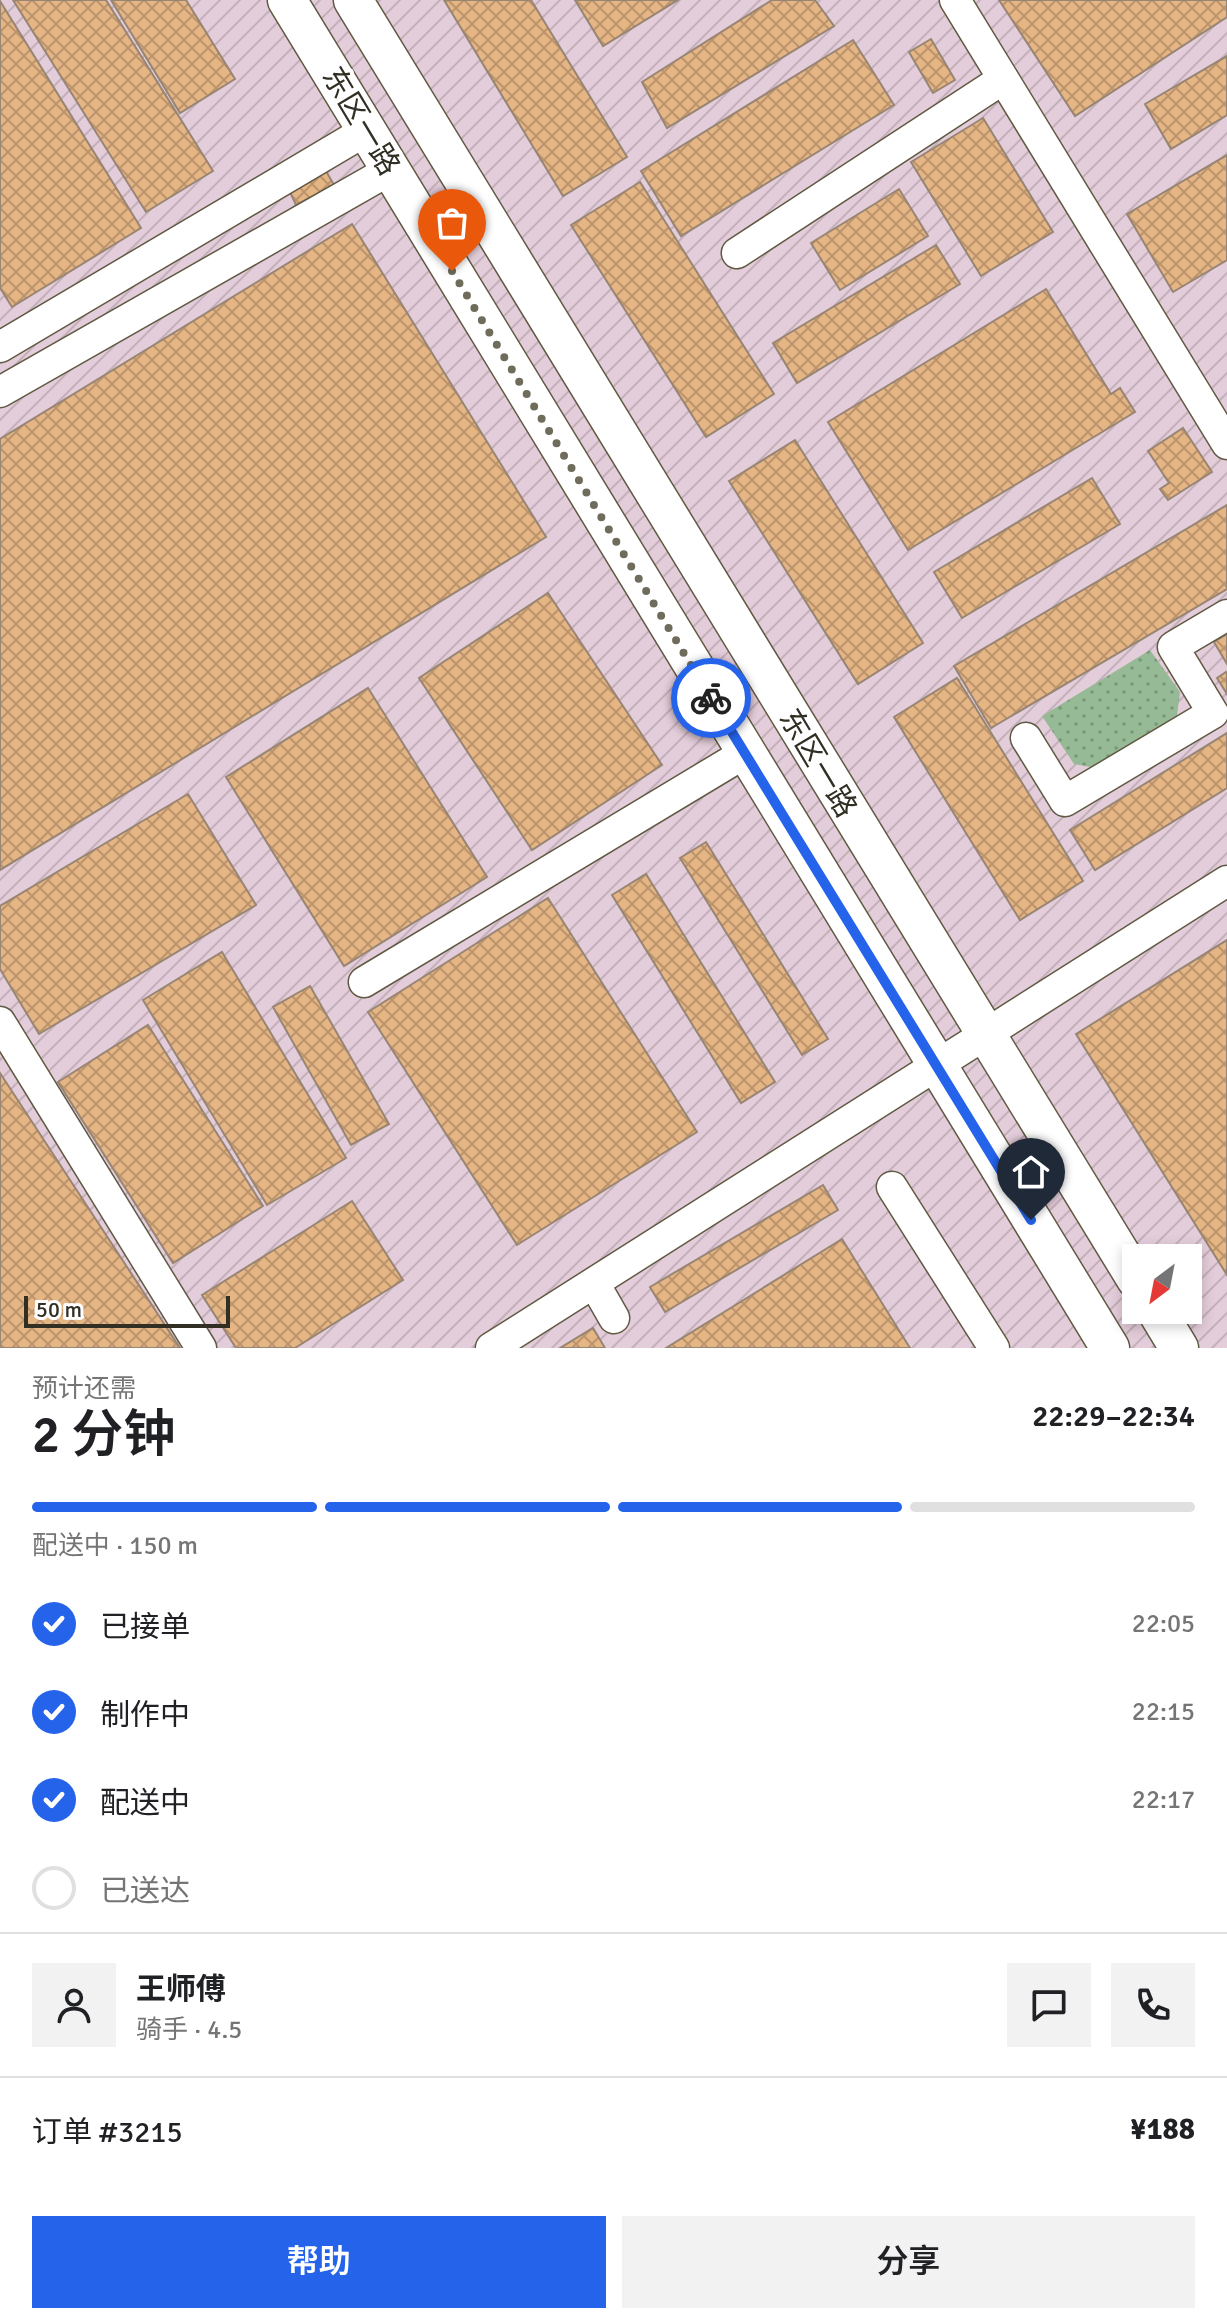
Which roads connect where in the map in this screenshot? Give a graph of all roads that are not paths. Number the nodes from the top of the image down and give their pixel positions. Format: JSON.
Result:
{"nodes":[{"id":1,"x":287,"y":0,"type":"edge"},
{"id":2,"x":353,"y":0,"type":"edge"},
{"id":3,"x":955,"y":0,"type":"edge"},
{"id":4,"x":1003,"y":79,"type":"junction"},
{"id":5,"x":367,"y":130,"type":"junction"},
{"id":6,"x":390,"y":170,"type":"junction"},
{"id":7,"x":484,"y":215,"type":"junction"},
{"id":8,"x":436,"y":244,"type":"junction"},
{"id":9,"x":737,"y":253,"type":"dead end"},
{"id":10,"x":0,"y":347,"type":"edge"},
{"id":11,"x":0,"y":392,"type":"edge"},
{"id":12,"x":1227,"y":444,"type":"edge"},
{"id":13,"x":1227,"y":615,"type":"edge"},
{"id":14,"x":1026,"y":738,"type":"dead end"},
{"id":15,"x":745,"y":753,"type":"junction"},
{"id":16,"x":1227,"y":881,"type":"edge"},
{"id":17,"x":364,"y":982,"type":"dead end"},
{"id":18,"x":0,"y":1022,"type":"edge"},
{"id":19,"x":985,"y":1036,"type":"junction"},
{"id":20,"x":937,"y":1067,"type":"junction"},
{"id":21,"x":892,"y":1187,"type":"dead end"},
{"id":22,"x":1122,"y":1256,"type":"edge"},
{"id":23,"x":594,"y":1283,"type":"junction"},
{"id":24,"x":614,"y":1318,"type":"dead end"},
{"id":25,"x":1164,"y":1324,"type":"edge"},
{"id":26,"x":201,"y":1348,"type":"edge"},
{"id":27,"x":491,"y":1348,"type":"edge"},
{"id":28,"x":994,"y":1348,"type":"edge"},
{"id":29,"x":1110,"y":1348,"type":"edge"},
{"id":30,"x":1179,"y":1348,"type":"edge"}],
"edges":[{"from":1,"to":5,"type":"main road","name":"东区一路"},
{"from":2,"to":7,"type":"main road","name":"东区一路"},
{"from":3,"to":4,"type":"street"},
{"from":4,"to":9,"type":"street"},
{"from":4,"to":12,"type":"street"},
{"from":5,"to":6,"type":"main road","name":"东区一路"},
{"from":5,"to":10,"type":"street"},
{"from":6,"to":8,"type":"main road","name":"东区一路"},
{"from":6,"to":11,"type":"street"},
{"from":7,"to":8,"type":"main road"},
{"from":7,"to":19,"type":"main road","name":"东区一路"},
{"from":8,"to":15,"type":"main road","name":"东区一路"},
{"from":13,"to":14,"type":"street"},
{"from":15,"to":17,"type":"street"},
{"from":15,"to":20,"type":"main road","name":"东区一路"},
{"from":16,"to":19,"type":"street"},
{"from":18,"to":26,"type":"street"},
{"from":19,"to":20,"type":"street"},
{"from":19,"to":22,"type":"main road","name":"东区一路"},
{"from":20,"to":23,"type":"street"},
{"from":20,"to":29,"type":"main road","name":"东区一路"},
{"from":21,"to":28,"type":"street"},
{"from":23,"to":24,"type":"street"},
{"from":23,"to":27,"type":"street"},
{"from":25,"to":30,"type":"main road"}]}
